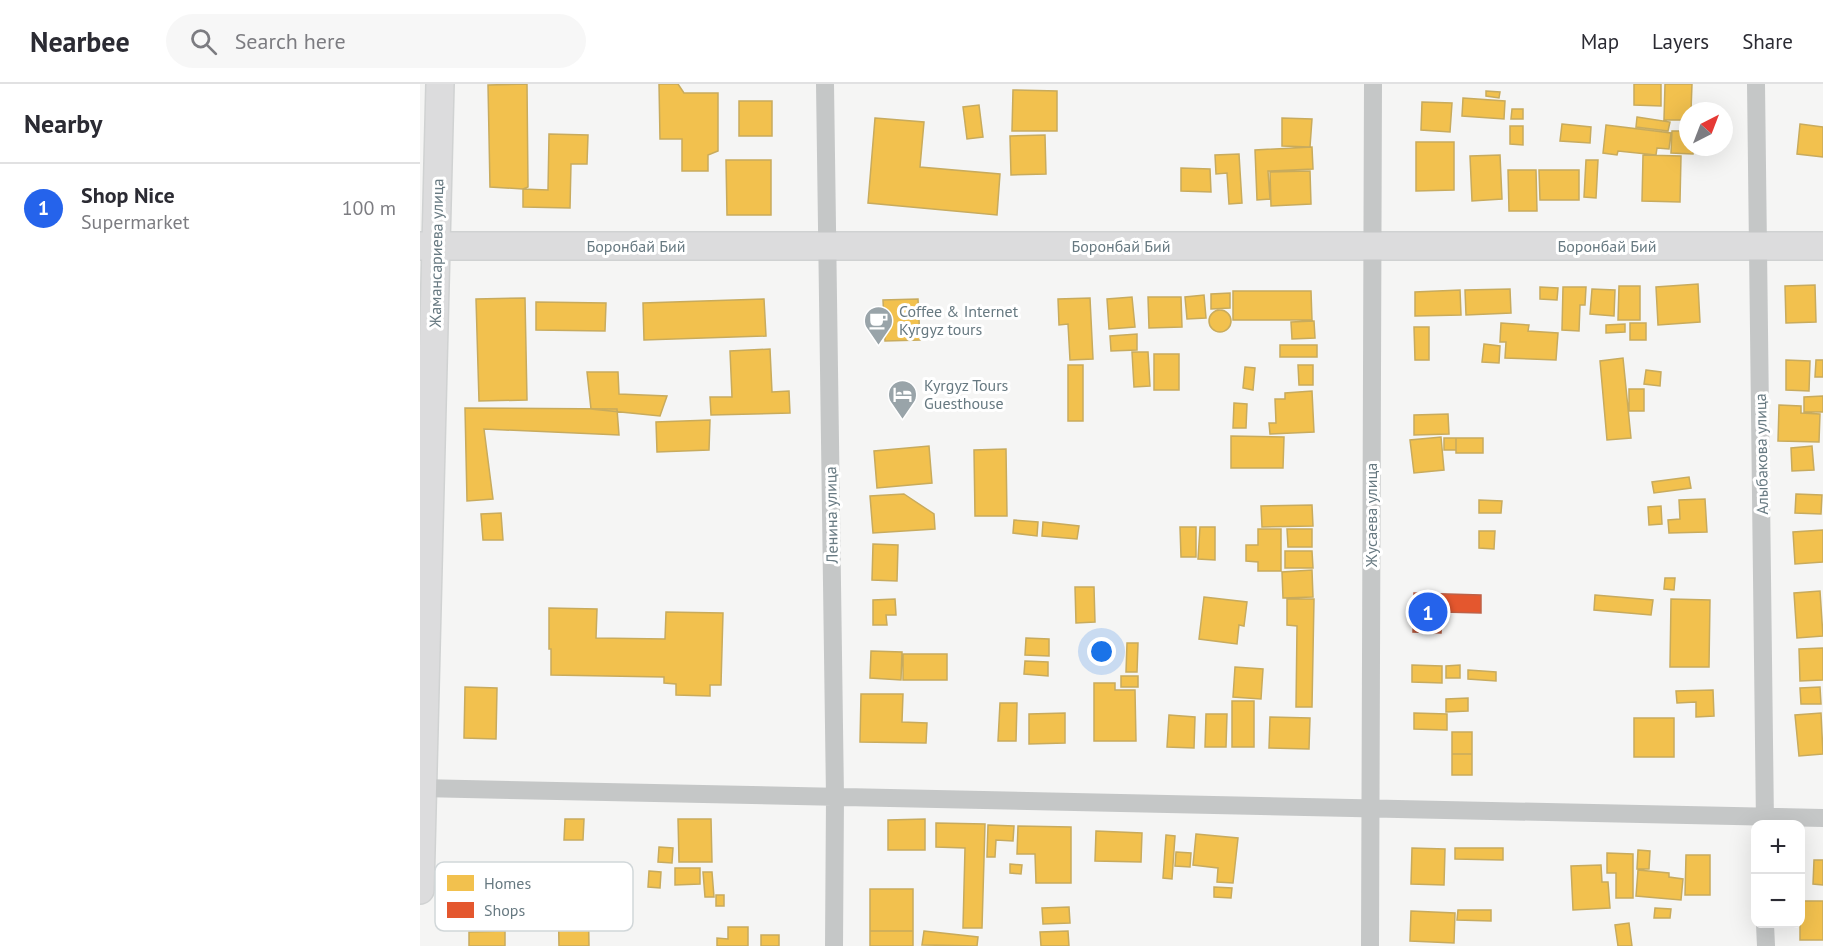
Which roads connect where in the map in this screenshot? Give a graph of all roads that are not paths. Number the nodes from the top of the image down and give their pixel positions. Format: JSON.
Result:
{"nodes":[{"id":1,"x":440,"y":84,"type":"edge"},
{"id":2,"x":825,"y":84,"type":"edge"},
{"id":3,"x":1373,"y":84,"type":"edge"},
{"id":4,"x":1756,"y":84,"type":"edge"},
{"id":5,"x":428,"y":246,"type":"edge"},
{"id":6,"x":827,"y":246,"type":"junction"},
{"id":7,"x":1374,"y":246,"type":"junction"},
{"id":8,"x":1759,"y":246,"type":"junction"},
{"id":9,"x":1823,"y":246,"type":"edge"},
{"id":10,"x":421,"y":788,"type":"edge"},
{"id":11,"x":835,"y":797,"type":"junction"},
{"id":12,"x":1369,"y":808,"type":"junction"},
{"id":13,"x":1823,"y":818,"type":"edge"},
{"id":14,"x":1765,"y":820,"type":"edge"},
{"id":15,"x":1784,"y":820,"type":"edge"},
{"id":16,"x":1751,"y":821,"type":"edge"},
{"id":17,"x":420,"y":890,"type":"edge"},
{"id":18,"x":1766,"y":928,"type":"edge"},
{"id":19,"x":834,"y":946,"type":"edge"},
{"id":20,"x":1370,"y":946,"type":"edge"},
{"id":21,"x":1766,"y":946,"type":"edge"}],
"edges":[{"from":1,"to":5,"type":"street","name":"Жамансариева улица"},
{"from":2,"to":6,"type":"street","name":"Ленина улица"},
{"from":3,"to":7,"type":"street","name":"Жусаева улица"},
{"from":4,"to":8,"type":"street","name":"Алыбакова улица"},
{"from":5,"to":6,"type":"street","name":"Боронбай Бий"},
{"from":5,"to":10,"type":"street","name":"Жамансариева улица"},
{"from":6,"to":7,"type":"street","name":"Боронбай Бий"},
{"from":6,"to":11,"type":"street","name":"Ленина улица"},
{"from":7,"to":8,"type":"street","name":"Боронбай Бий"},
{"from":7,"to":12,"type":"street","name":"Жусаева улица"},
{"from":8,"to":9,"type":"street","name":"Боронбай Бий"},
{"from":8,"to":14,"type":"street","name":"Алыбакова улица"},
{"from":10,"to":11,"type":"street"},
{"from":10,"to":17,"type":"street","name":"Жамансариева улица"},
{"from":11,"to":12,"type":"street"},
{"from":11,"to":19,"type":"street","name":"Ленина улица"},
{"from":12,"to":16,"type":"street"},
{"from":12,"to":20,"type":"street","name":"Жусаева улица"},
{"from":13,"to":15,"type":"street"},
{"from":18,"to":21,"type":"street"}]}
